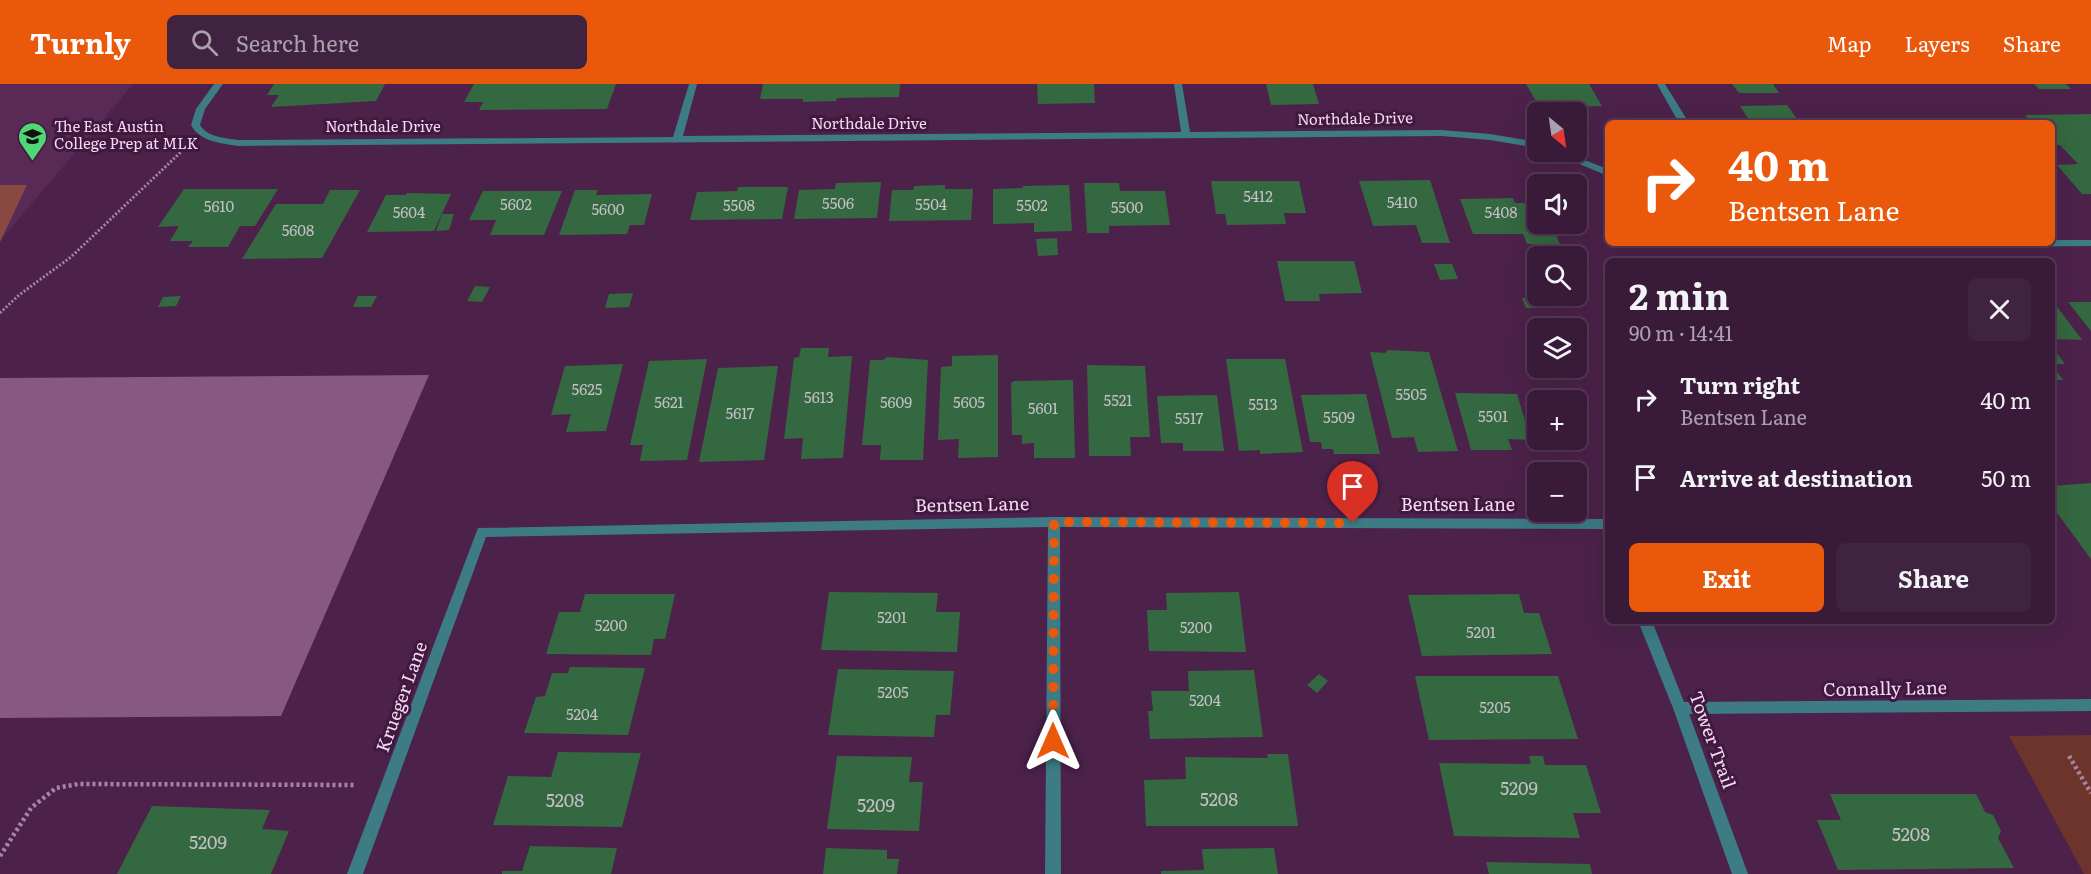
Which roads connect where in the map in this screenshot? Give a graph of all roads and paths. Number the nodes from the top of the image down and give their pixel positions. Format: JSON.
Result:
{"nodes":[{"id":1,"x":219,"y":84,"type":"edge"},
{"id":2,"x":693,"y":84,"type":"edge"},
{"id":3,"x":1178,"y":84,"type":"edge"},
{"id":4,"x":1661,"y":84,"type":"edge"},
{"id":5,"x":1682,"y":120,"type":"edge"},
{"id":6,"x":201,"y":134,"type":"junction"},
{"id":7,"x":1186,"y":136,"type":"junction"},
{"id":8,"x":677,"y":140,"type":"junction"},
{"id":9,"x":1527,"y":143,"type":"edge"},
{"id":10,"x":1581,"y":162,"type":"edge"},
{"id":11,"x":1605,"y":172,"type":"edge"},
{"id":12,"x":2055,"y":243,"type":"edge"},
{"id":13,"x":2091,"y":243,"type":"edge"},
{"id":14,"x":0,"y":313,"type":"edge"},
{"id":15,"x":1054,"y":522,"type":"junction"},
{"id":16,"x":1605,"y":526,"type":"edge"},
{"id":17,"x":482,"y":532,"type":"joint"},
{"id":18,"x":1647,"y":624,"type":"edge"},
{"id":19,"x":2091,"y":705,"type":"edge"},
{"id":20,"x":1680,"y":708,"type":"junction"},
{"id":21,"x":2069,"y":756,"type":"dead end"},
{"id":22,"x":356,"y":785,"type":"dead end"},
{"id":23,"x":2091,"y":793,"type":"edge"},
{"id":24,"x":0,"y":856,"type":"edge"},
{"id":25,"x":355,"y":874,"type":"edge"},
{"id":26,"x":1053,"y":874,"type":"edge"},
{"id":27,"x":1740,"y":874,"type":"edge"}],
"edges":[{"from":1,"to":6,"type":"street"},
{"from":2,"to":8,"type":"street"},
{"from":3,"to":7,"type":"street"},
{"from":4,"to":5,"type":"street"},
{"from":6,"to":8,"type":"street","name":"Northdale Drive"},
{"from":6,"to":14,"type":"path"},
{"from":7,"to":8,"type":"street","name":"Northdale Drive"},
{"from":7,"to":9,"type":"street","name":"Northdale Drive"},
{"from":10,"to":11,"type":"street"},
{"from":12,"to":13,"type":"street"},
{"from":15,"to":16,"type":"street","name":"Bentsen Lane"},
{"from":15,"to":17,"type":"street","name":"Bentsen Lane"},
{"from":15,"to":26,"type":"street"},
{"from":17,"to":25,"type":"street","name":"Krueger Lane"},
{"from":18,"to":20,"type":"street","name":"Tower Trail"},
{"from":19,"to":20,"type":"street","name":"Connally Lane"},
{"from":20,"to":27,"type":"street","name":"Tower Trail"},
{"from":21,"to":23,"type":"path"},
{"from":22,"to":24,"type":"path"}]}
